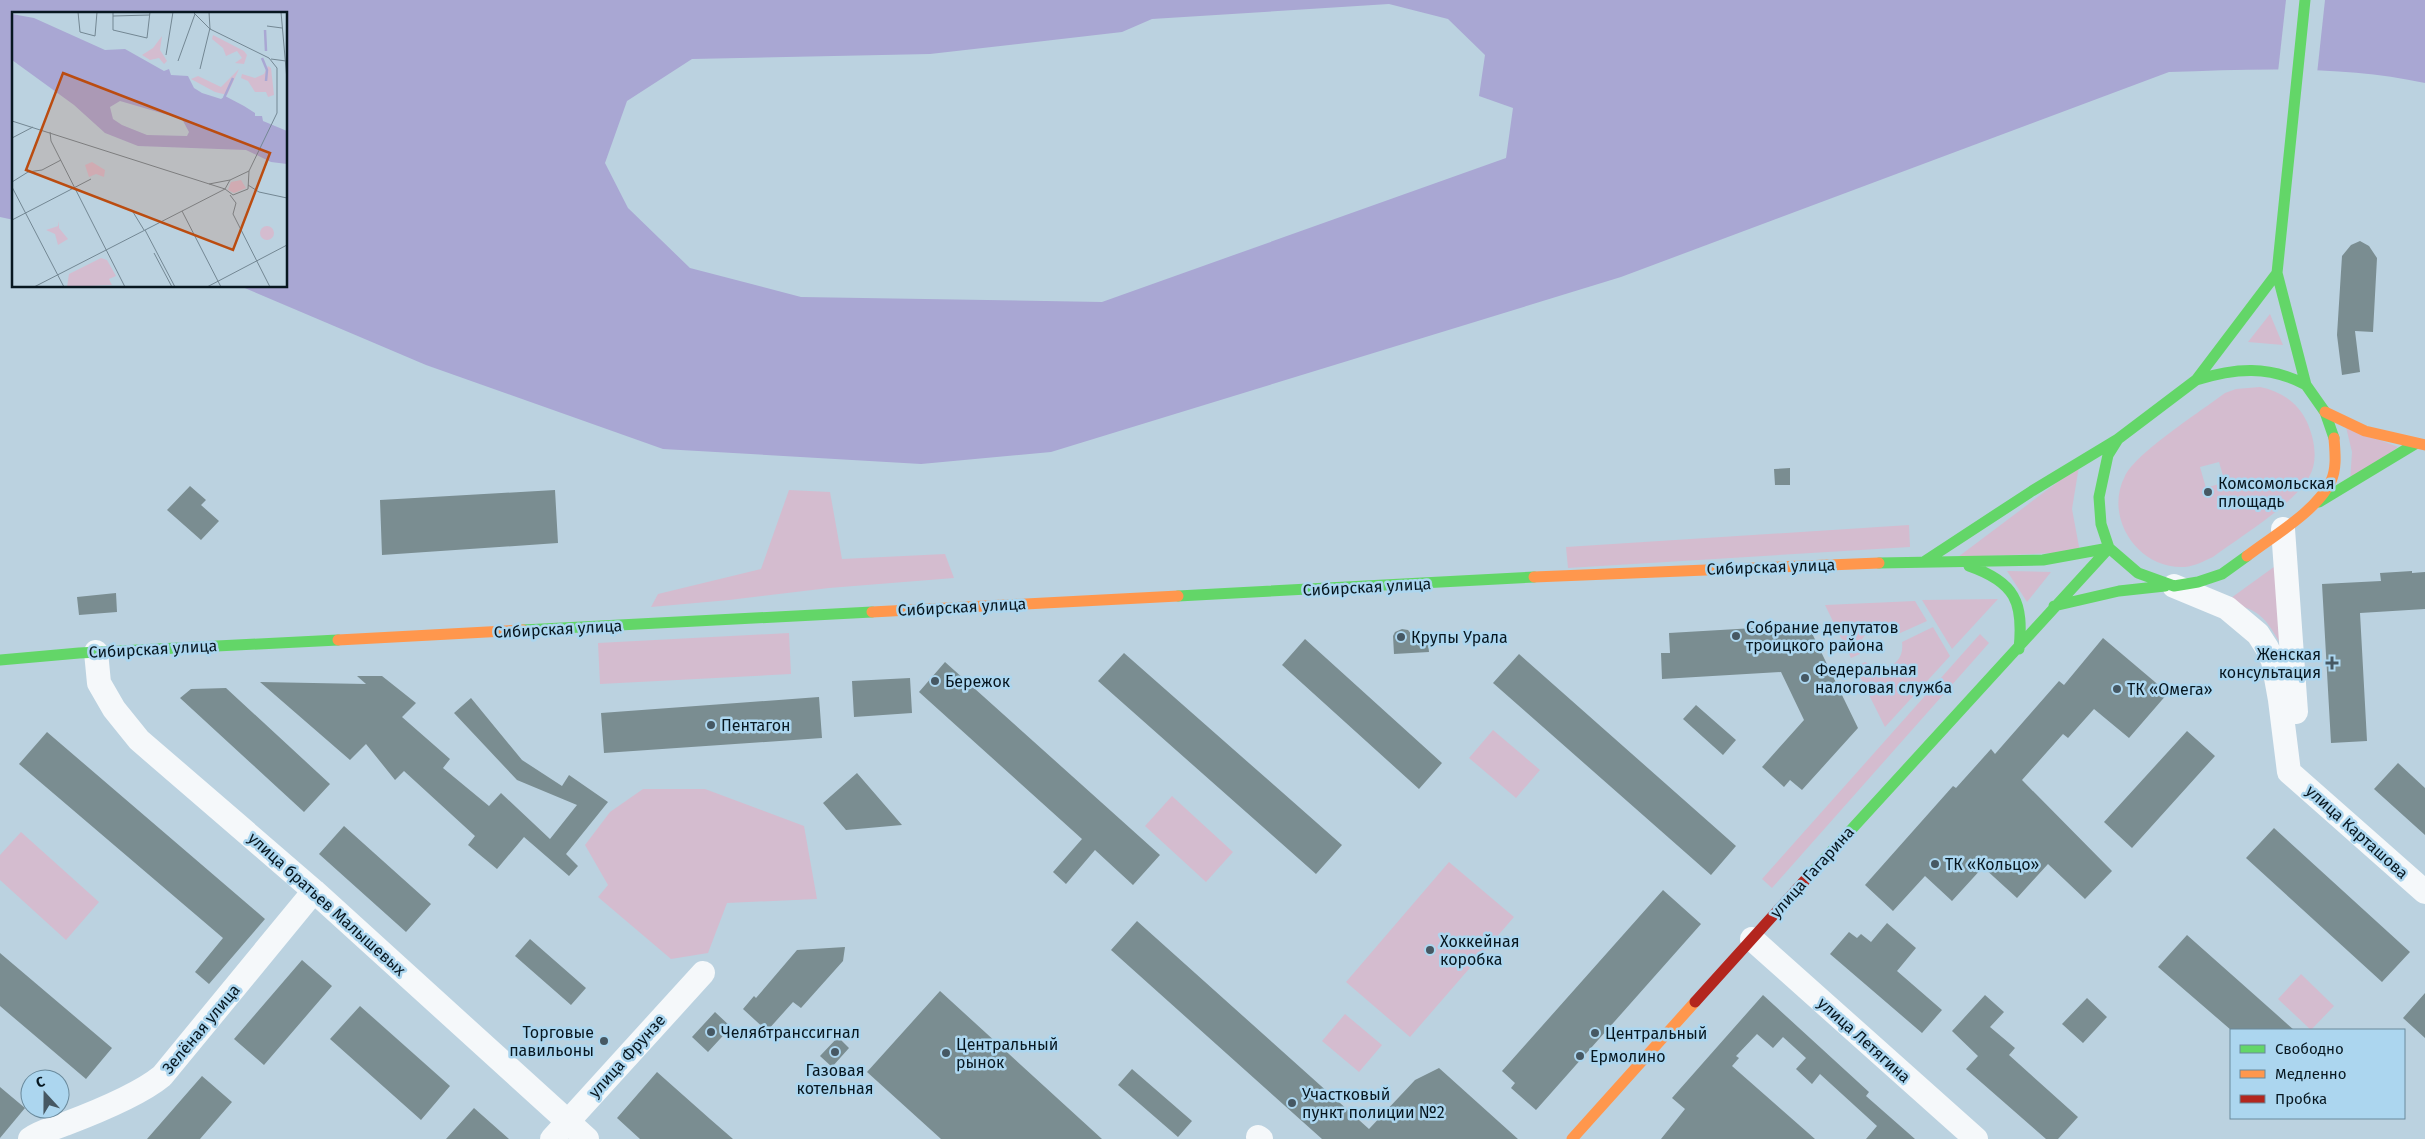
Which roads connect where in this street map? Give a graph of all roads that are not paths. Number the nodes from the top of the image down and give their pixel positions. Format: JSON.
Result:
{"nodes":[{"id":1,"x":2305,"y":0,"type":"edge"},
{"id":2,"x":2277,"y":273,"type":"junction"},
{"id":3,"x":2196,"y":380,"type":"junction"},
{"id":4,"x":2306,"y":385,"type":"junction"},
{"id":5,"x":2325,"y":412,"type":"junction"},
{"id":6,"x":2118,"y":439,"type":"junction"},
{"id":7,"x":2420,"y":445,"type":"edge"},
{"id":8,"x":2316,"y":504,"type":"junction"},
{"id":9,"x":2283,"y":529,"type":"junction"},
{"id":10,"x":2109,"y":548,"type":"junction"},
{"id":11,"x":1925,"y":562,"type":"junction"},
{"id":12,"x":1958,"y":562,"type":"junction"},
{"id":13,"x":2174,"y":586,"type":"junction"},
{"id":14,"x":2054,"y":606,"type":"junction"},
{"id":15,"x":2019,"y":649,"type":"junction"},
{"id":16,"x":96,"y":652,"type":"junction"},
{"id":17,"x":0,"y":660,"type":"edge"},
{"id":18,"x":2294,"y":776,"type":"junction"},
{"id":19,"x":314,"y":891,"type":"junction"},
{"id":20,"x":2425,"y":892,"type":"edge"},
{"id":21,"x":1752,"y":940,"type":"junction"},
{"id":22,"x":702,"y":973,"type":"dead end"},
{"id":23,"x":560,"y":1130,"type":"edge"},
{"id":24,"x":30,"y":1139,"type":"edge"},
{"id":25,"x":587,"y":1139,"type":"edge"},
{"id":26,"x":1572,"y":1139,"type":"edge"},
{"id":27,"x":1976,"y":1139,"type":"edge"}],
"edges":[{"from":1,"to":2,"type":"street"},
{"from":2,"to":3,"type":"street"},
{"from":2,"to":4,"type":"street"},
{"from":3,"to":4,"type":"street"},
{"from":3,"to":6,"type":"street"},
{"from":4,"to":5,"type":"street"},
{"from":5,"to":7,"type":"street"},
{"from":5,"to":8,"type":"street"},
{"from":6,"to":10,"type":"street"},
{"from":6,"to":11,"type":"street"},
{"from":7,"to":8,"type":"street"},
{"from":8,"to":9,"type":"street"},
{"from":9,"to":13,"type":"street"},
{"from":9,"to":18,"type":"street"},
{"from":10,"to":12,"type":"street","name":"Сибирская улица"},
{"from":10,"to":13,"type":"street"},
{"from":10,"to":14,"type":"street","name":"улица Гагарина"},
{"from":11,"to":12,"type":"street","name":"Сибирская улица"},
{"from":11,"to":16,"type":"street","name":"Сибирская улица"},
{"from":12,"to":15,"type":"street","name":"Сибирская улица"},
{"from":13,"to":14,"type":"street"},
{"from":13,"to":18,"type":"street"},
{"from":14,"to":15,"type":"street","name":"улица Гагарина"},
{"from":15,"to":21,"type":"street","name":"улица Гагарина"},
{"from":16,"to":17,"type":"street","name":"Сибирская улица"},
{"from":16,"to":19,"type":"street","name":"улица братьев Малышевых"},
{"from":18,"to":20,"type":"street","name":"улица Карташова"},
{"from":19,"to":23,"type":"street","name":"улица братьев Малышевых"},
{"from":19,"to":24,"type":"street","name":"Зелёная улица"},
{"from":21,"to":26,"type":"street","name":"улица Гагарина"},
{"from":21,"to":27,"type":"street","name":"улица Летягина"},
{"from":22,"to":23,"type":"street","name":"улица Фрунзе"},
{"from":23,"to":25,"type":"street","name":"улица братьев Малышевых"}]}
